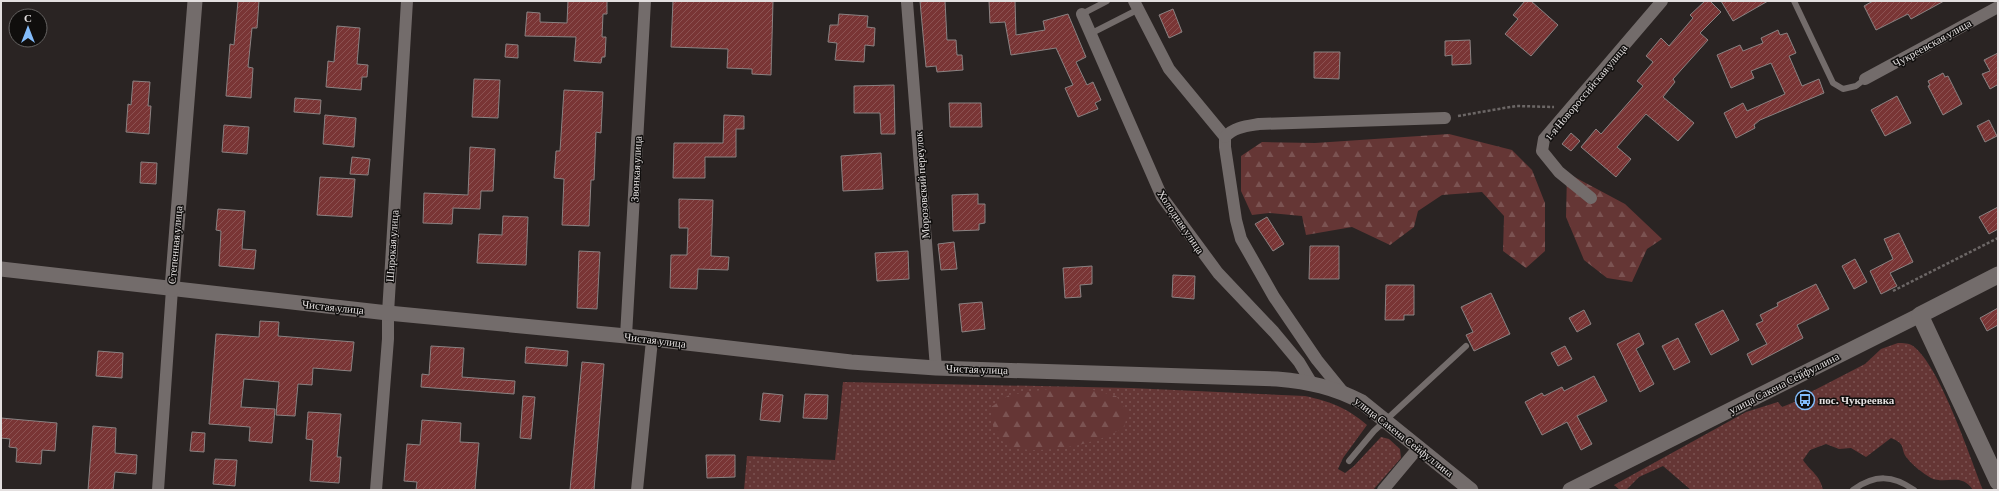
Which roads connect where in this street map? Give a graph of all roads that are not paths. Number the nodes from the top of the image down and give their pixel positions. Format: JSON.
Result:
{"nodes":[{"id":1,"x":195,"y":1,"type":"edge"},
{"id":2,"x":408,"y":1,"type":"edge"},
{"id":3,"x":645,"y":1,"type":"edge"},
{"id":4,"x":1107,"y":1,"type":"edge"},
{"id":5,"x":1662,"y":1,"type":"edge"},
{"id":6,"x":1794,"y":1,"type":"edge"},
{"id":7,"x":907,"y":2,"type":"dead end"},
{"id":8,"x":1136,"y":5,"type":"edge"},
{"id":9,"x":1998,"y":7,"type":"edge"},
{"id":10,"x":1082,"y":14,"type":"joint"},
{"id":11,"x":1090,"y":34,"type":"junction"},
{"id":12,"x":1865,"y":79,"type":"joint"},
{"id":13,"x":1445,"y":118,"type":"road end"},
{"id":14,"x":1225,"y":137,"type":"junction"},
{"id":15,"x":1591,"y":198,"type":"dead end"},
{"id":16,"x":1,"y":269,"type":"edge"},
{"id":17,"x":1998,"y":275,"type":"edge"},
{"id":18,"x":172,"y":289,"type":"junction"},
{"id":19,"x":388,"y":313,"type":"junction"},
{"id":20,"x":1920,"y":315,"type":"junction"},
{"id":21,"x":626,"y":336,"type":"junction"},
{"id":22,"x":652,"y":340,"type":"junction"},
{"id":23,"x":1466,"y":346,"type":"dead end"},
{"id":24,"x":936,"y":368,"type":"junction"},
{"id":25,"x":1311,"y":382,"type":"junction"},
{"id":26,"x":1343,"y":392,"type":"junction"},
{"id":27,"x":1386,"y":420,"type":"junction"},
{"id":28,"x":1419,"y":447,"type":"junction"},
{"id":29,"x":1349,"y":461,"type":"dead end"},
{"id":30,"x":1998,"y":482,"type":"edge"},
{"id":31,"x":158,"y":490,"type":"edge"},
{"id":32,"x":376,"y":490,"type":"edge"},
{"id":33,"x":637,"y":490,"type":"edge"},
{"id":34,"x":1383,"y":490,"type":"edge"},
{"id":35,"x":1472,"y":490,"type":"edge"},
{"id":36,"x":1570,"y":490,"type":"edge"},
{"id":37,"x":1853,"y":490,"type":"edge"},
{"id":38,"x":1914,"y":490,"type":"edge"}],
"edges":[{"from":1,"to":18,"type":"street","name":"Степенная улица"},
{"from":2,"to":19,"type":"street","name":"Широкая улица"},
{"from":3,"to":21,"type":"street","name":"Звонкая улица"},
{"from":4,"to":10,"type":"lane"},
{"from":5,"to":15,"type":"street","name":"1-я Новороссийская улица"},
{"from":6,"to":12,"type":"lane"},
{"from":7,"to":24,"type":"street","name":"Морозовский переулок"},
{"from":8,"to":11,"type":"lane"},
{"from":8,"to":14,"type":"street"},
{"from":9,"to":12,"type":"street","name":"Чукреевская улица"},
{"from":10,"to":11,"type":"street","name":"Холодная улица"},
{"from":11,"to":25,"type":"street","name":"Холодная улица"},
{"from":13,"to":14,"type":"street"},
{"from":14,"to":26,"type":"street"},
{"from":16,"to":18,"type":"street","name":"Чистая улица"},
{"from":17,"to":20,"type":"main road","name":"улица Сакена Сейфуллина"},
{"from":18,"to":19,"type":"street","name":"Чистая улица"},
{"from":18,"to":31,"type":"street","name":"Степенная улица"},
{"from":19,"to":21,"type":"street","name":"Чистая улица"},
{"from":19,"to":32,"type":"street","name":"Широкая улица"},
{"from":20,"to":30,"type":"main road"},
{"from":20,"to":36,"type":"street","name":"улица Сакена Сейфуллина"},
{"from":21,"to":22,"type":"street","name":"Чистая улица"},
{"from":22,"to":24,"type":"street","name":"Чистая улица"},
{"from":22,"to":33,"type":"street"},
{"from":23,"to":27,"type":"lane"},
{"from":24,"to":25,"type":"street","name":"Чистая улица"},
{"from":25,"to":26,"type":"street","name":"улица Сакена Сейфуллина"},
{"from":26,"to":27,"type":"street","name":"улица Сакена Сейфуллина"},
{"from":27,"to":28,"type":"street","name":"улица Сакена Сейфуллина"},
{"from":27,"to":29,"type":"lane"},
{"from":28,"to":34,"type":"street"},
{"from":28,"to":35,"type":"street","name":"улица Сакена Сейфуллина"},
{"from":37,"to":38,"type":"lane"}]}
